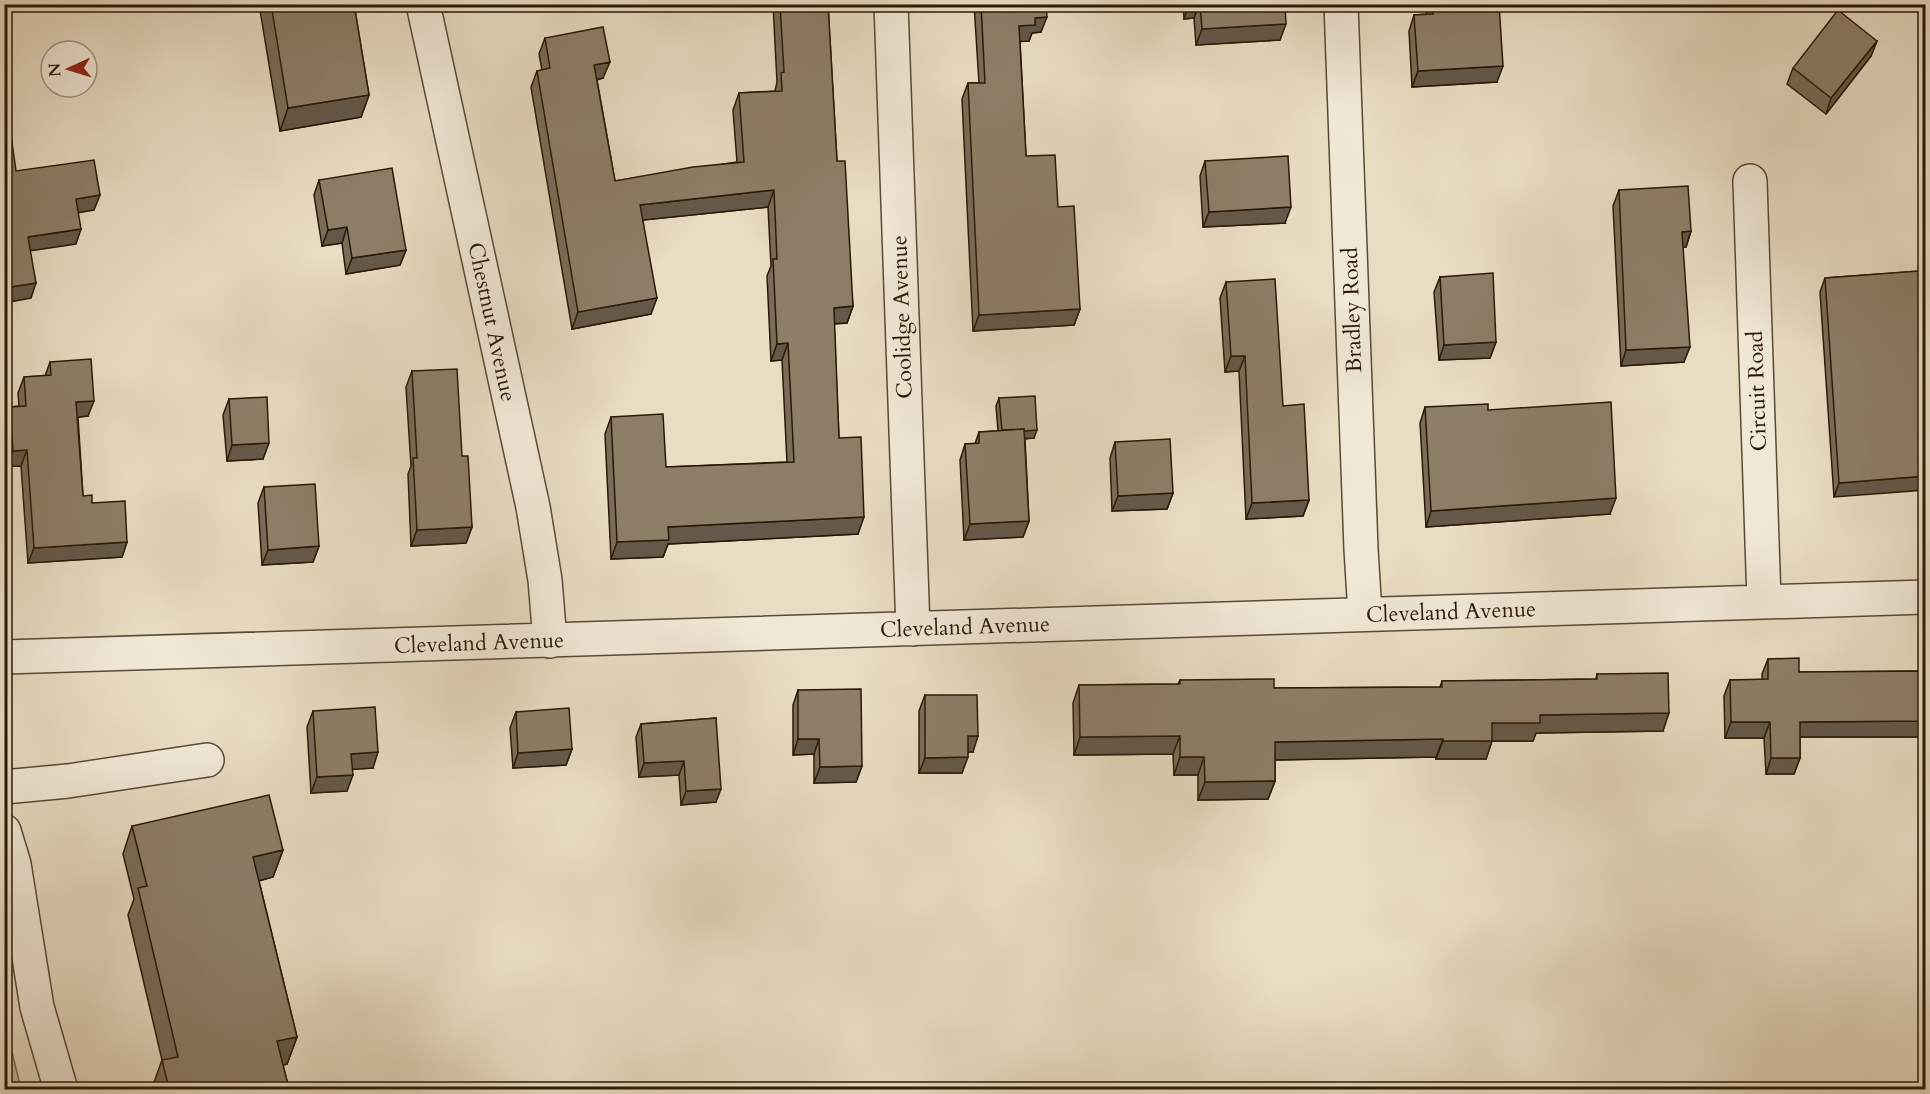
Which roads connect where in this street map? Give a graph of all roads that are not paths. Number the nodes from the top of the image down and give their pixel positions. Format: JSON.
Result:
{"nodes":[{"id":1,"x":423,"y":4,"type":"edge"},
{"id":2,"x":891,"y":4,"type":"edge"},
{"id":3,"x":1341,"y":4,"type":"edge"},
{"id":4,"x":1750,"y":181,"type":"dead end"},
{"id":5,"x":1926,"y":597,"type":"edge"},
{"id":6,"x":1764,"y":601,"type":"junction"},
{"id":7,"x":1365,"y":614,"type":"junction"},
{"id":8,"x":913,"y":629,"type":"junction"},
{"id":9,"x":550,"y":641,"type":"junction"},
{"id":10,"x":4,"y":657,"type":"edge"},
{"id":11,"x":207,"y":760,"type":"dead end"},
{"id":12,"x":4,"y":787,"type":"edge"},
{"id":13,"x":4,"y":831,"type":"edge"},
{"id":14,"x":57,"y":1089,"type":"edge"}],
"edges":[{"from":1,"to":9,"type":"street","name":"Chestnut Avenue"},
{"from":2,"to":8,"type":"street","name":"Coolidge Avenue"},
{"from":3,"to":7,"type":"street","name":"Bradley Road"},
{"from":4,"to":6,"type":"street","name":"Circuit Road"},
{"from":5,"to":6,"type":"street","name":"Cleveland Avenue"},
{"from":6,"to":7,"type":"street","name":"Cleveland Avenue"},
{"from":7,"to":8,"type":"street","name":"Cleveland Avenue"},
{"from":8,"to":9,"type":"street","name":"Cleveland Avenue"},
{"from":9,"to":10,"type":"street","name":"Cleveland Avenue"},
{"from":11,"to":12,"type":"street"},
{"from":13,"to":14,"type":"street"}]}
